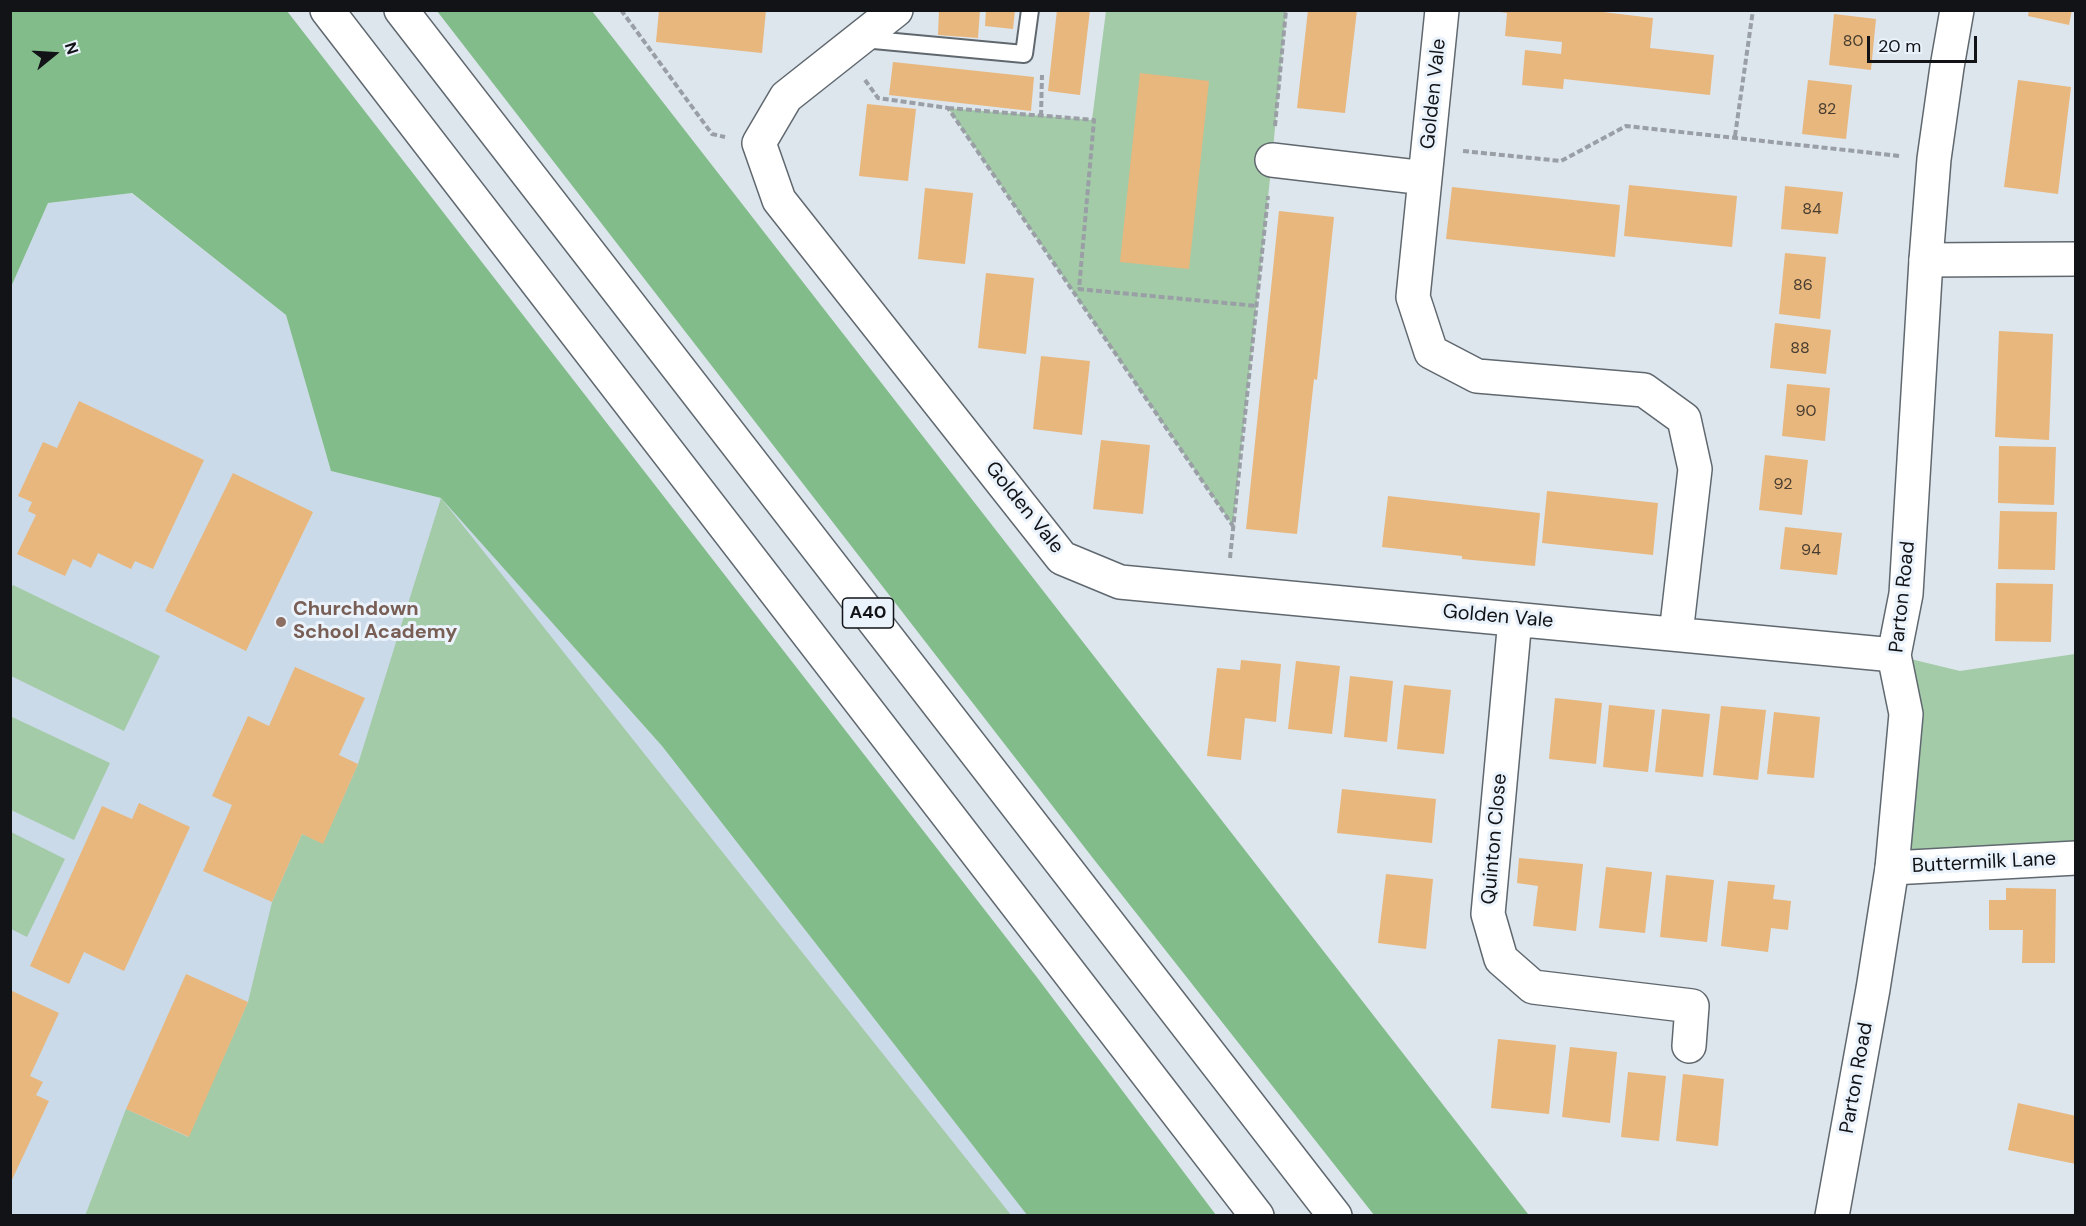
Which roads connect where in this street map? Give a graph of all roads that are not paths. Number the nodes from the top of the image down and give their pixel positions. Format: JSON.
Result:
{"nodes":[{"id":1,"x":327,"y":10,"type":"edge"},
{"id":2,"x":401,"y":10,"type":"edge"},
{"id":3,"x":896,"y":10,"type":"edge"},
{"id":4,"x":1030,"y":10,"type":"edge"},
{"id":5,"x":1442,"y":10,"type":"edge"},
{"id":6,"x":1958,"y":10,"type":"edge"},
{"id":7,"x":853,"y":44,"type":"junction"},
{"id":8,"x":1272,"y":160,"type":"road end"},
{"id":9,"x":1427,"y":163,"type":"junction"},
{"id":10,"x":2076,"y":259,"type":"edge"},
{"id":11,"x":1926,"y":260,"type":"junction"},
{"id":12,"x":1515,"y":619,"type":"junction"},
{"id":13,"x":1676,"y":634,"type":"junction"},
{"id":14,"x":1894,"y":655,"type":"junction"},
{"id":15,"x":2076,"y":858,"type":"edge"},
{"id":16,"x":1892,"y":868,"type":"junction"},
{"id":17,"x":1689,"y":1046,"type":"dead end"},
{"id":18,"x":1257,"y":1215,"type":"edge"},
{"id":19,"x":1335,"y":1215,"type":"edge"},
{"id":20,"x":1832,"y":1215,"type":"edge"}],
"edges":[{"from":1,"to":18,"type":"main road"},
{"from":2,"to":19,"type":"main road","number":"A40"},
{"from":3,"to":7,"type":"main road"},
{"from":4,"to":7,"type":"lane"},
{"from":5,"to":9,"type":"main road","name":"Golden Vale"},
{"from":6,"to":11,"type":"main road","name":"Parton Road"},
{"from":7,"to":12,"type":"main road","name":"Golden Vale"},
{"from":8,"to":9,"type":"main road","name":"Golden Vale"},
{"from":9,"to":13,"type":"main road","name":"Golden Vale"},
{"from":10,"to":11,"type":"main road"},
{"from":11,"to":14,"type":"main road","name":"Parton Road"},
{"from":12,"to":13,"type":"main road","name":"Golden Vale"},
{"from":12,"to":17,"type":"main road","name":"Quinton Close"},
{"from":13,"to":14,"type":"main road","name":"Golden Vale"},
{"from":14,"to":16,"type":"main road","name":"Parton Road"},
{"from":15,"to":16,"type":"main road","name":"Buttermilk Lane"},
{"from":16,"to":20,"type":"main road","name":"Parton Road"}]}
